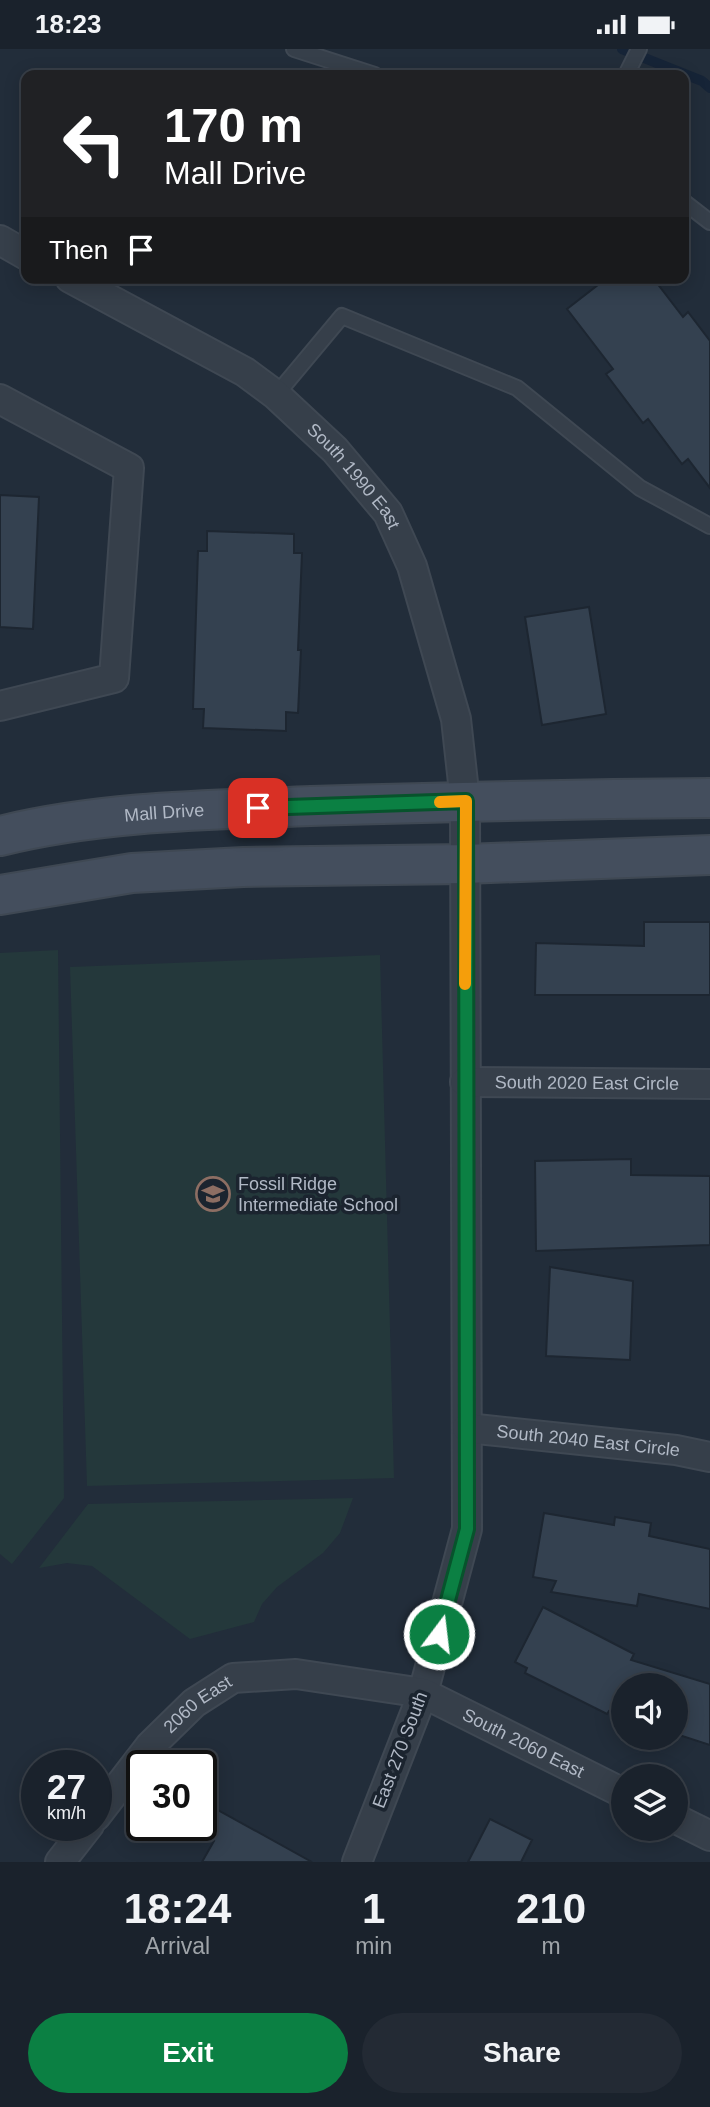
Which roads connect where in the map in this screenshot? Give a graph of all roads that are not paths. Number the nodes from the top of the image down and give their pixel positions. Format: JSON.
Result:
{"nodes":[{"id":1,"x":294,"y":49,"type":"edge"},
{"id":2,"x":639,"y":49,"type":"edge"},
{"id":3,"x":359,"y":70,"type":"edge"},
{"id":4,"x":628,"y":70,"type":"edge"},
{"id":5,"x":689,"y":206,"type":"edge"},
{"id":6,"x":710,"y":222,"type":"edge"},
{"id":7,"x":0,"y":240,"type":"edge"},
{"id":8,"x":21,"y":252,"type":"edge"},
{"id":9,"x":81,"y":284,"type":"edge"},
{"id":10,"x":276,"y":395,"type":"junction"},
{"id":11,"x":0,"y":399,"type":"edge"},
{"id":12,"x":710,"y":526,"type":"edge"},
{"id":13,"x":0,"y":706,"type":"edge"},
{"id":14,"x":710,"y":798,"type":"edge"},
{"id":15,"x":466,"y":801,"type":"junction"},
{"id":16,"x":0,"y":837,"type":"edge"},
{"id":17,"x":710,"y":855,"type":"edge"},
{"id":18,"x":465,"y":864,"type":"junction"},
{"id":19,"x":0,"y":895,"type":"edge"},
{"id":20,"x":465,"y":1082,"type":"junction"},
{"id":21,"x":710,"y":1084,"type":"edge"},
{"id":22,"x":467,"y":1428,"type":"junction"},
{"id":23,"x":710,"y":1457,"type":"edge"},
{"id":24,"x":423,"y":1693,"type":"junction"},
{"id":25,"x":611,"y":1787,"type":"edge"},
{"id":26,"x":112,"y":1795,"type":"edge"},
{"id":27,"x":688,"y":1825,"type":"edge"},
{"id":28,"x":710,"y":1836,"type":"edge"},
{"id":29,"x":76,"y":1841,"type":"edge"},
{"id":30,"x":60,"y":1862,"type":"edge"},
{"id":31,"x":357,"y":1862,"type":"edge"}],
"edges":[{"from":1,"to":3,"type":"lane"},
{"from":2,"to":4,"type":"lane"},
{"from":5,"to":6,"type":"lane"},
{"from":7,"to":8,"type":"street"},
{"from":9,"to":10,"type":"street","name":"South 1990 East"},
{"from":10,"to":12,"type":"lane"},
{"from":10,"to":15,"type":"street","name":"South 1990 East"},
{"from":11,"to":13,"type":"street"},
{"from":14,"to":15,"type":"main road","name":"Mall Drive"},
{"from":15,"to":16,"type":"main road","name":"Mall Drive"},
{"from":15,"to":18,"type":"street","name":"East 270 South"},
{"from":17,"to":18,"type":"main road"},
{"from":18,"to":19,"type":"main road"},
{"from":18,"to":20,"type":"street","name":"East 270 South"},
{"from":20,"to":21,"type":"street","name":"South 2020 East Circle"},
{"from":20,"to":22,"type":"street","name":"East 270 South"},
{"from":22,"to":23,"type":"street","name":"South 2040 East Circle"},
{"from":22,"to":24,"type":"street","name":"East 270 South"},
{"from":24,"to":25,"type":"street","name":"South 2060 East"},
{"from":24,"to":26,"type":"street","name":"2060 East"},
{"from":24,"to":31,"type":"street","name":"East 270 South"},
{"from":27,"to":28,"type":"street"},
{"from":29,"to":30,"type":"street"}]}
